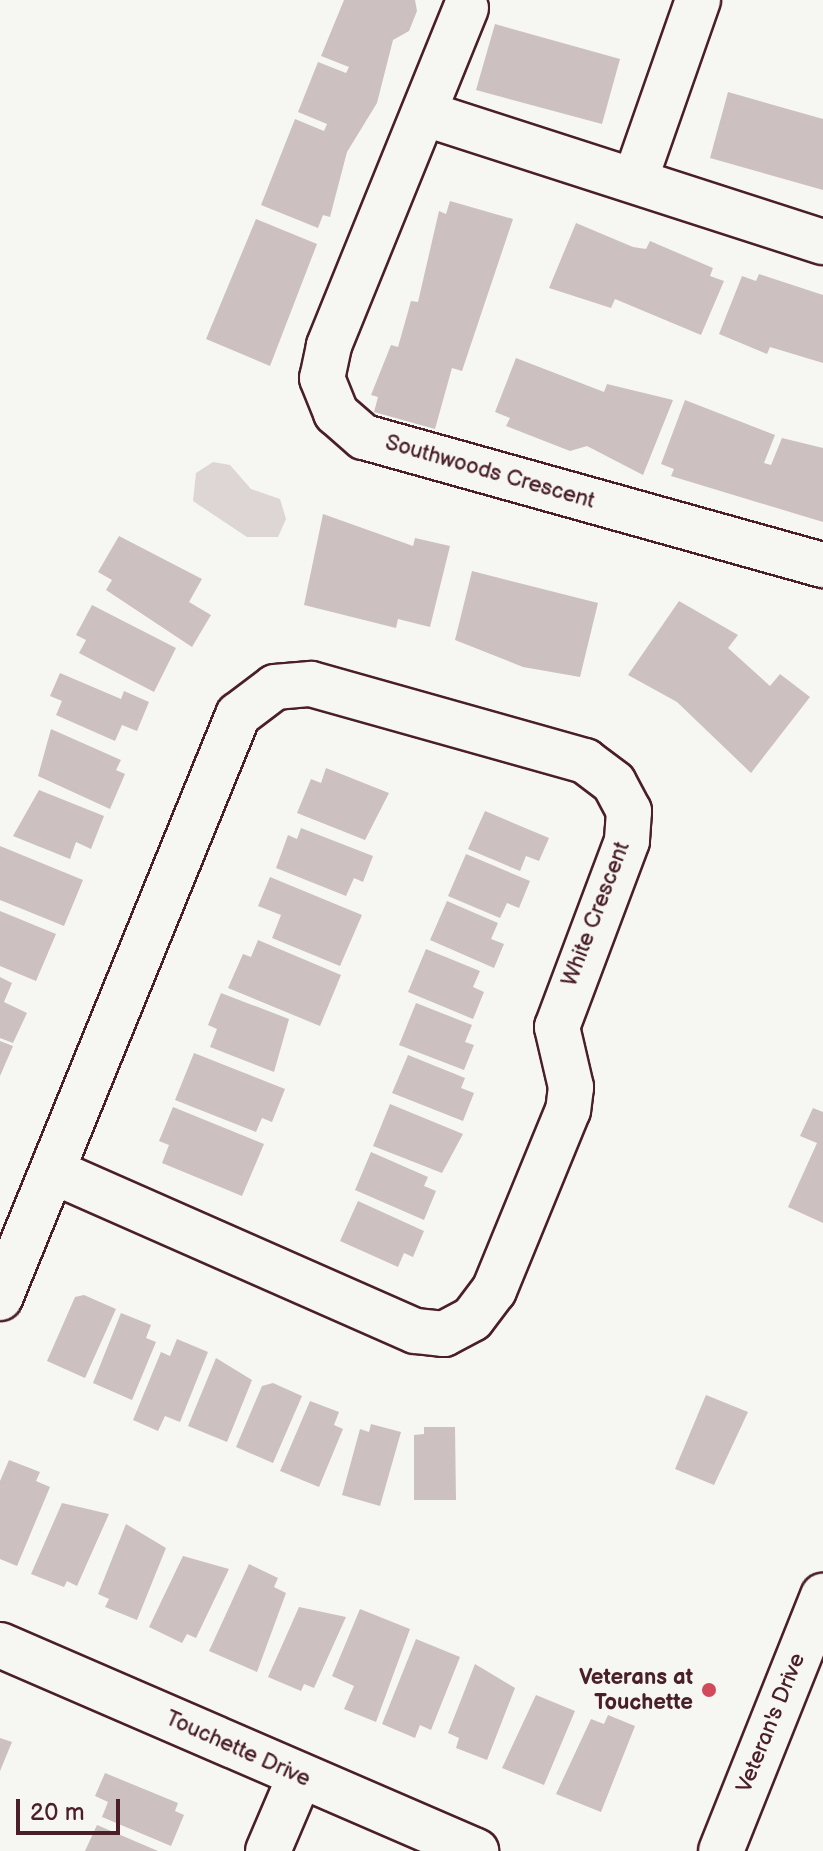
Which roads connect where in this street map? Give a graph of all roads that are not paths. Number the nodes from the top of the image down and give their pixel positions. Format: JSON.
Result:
{"nodes":[{"id":1,"x":698,"y":0,"type":"edge"},
{"id":2,"x":466,"y":8,"type":"dead end"},
{"id":3,"x":426,"y":114,"type":"junction"},
{"id":4,"x":635,"y":180,"type":"junction"},
{"id":5,"x":823,"y":242,"type":"edge"},
{"id":6,"x":823,"y":565,"type":"edge"},
{"id":7,"x":53,"y":1171,"type":"junction"},
{"id":8,"x":0,"y":1298,"type":"edge"},
{"id":9,"x":823,"y":1596,"type":"edge"},
{"id":10,"x":0,"y":1645,"type":"edge"},
{"id":11,"x":300,"y":1776,"type":"junction"},
{"id":12,"x":268,"y":1851,"type":"edge"},
{"id":13,"x":476,"y":1851,"type":"edge"},
{"id":14,"x":721,"y":1851,"type":"edge"}],
"edges":[{"from":1,"to":4,"type":"street"},
{"from":2,"to":3,"type":"street","name":"Southwoods Crescent"},
{"from":3,"to":4,"type":"street"},
{"from":3,"to":6,"type":"street","name":"Southwoods Crescent"},
{"from":4,"to":5,"type":"street"},
{"from":7,"to":7,"type":"street","name":"White Crescent"},
{"from":7,"to":8,"type":"street","name":"White Crescent"},
{"from":9,"to":14,"type":"street","name":"Veteran's Drive"},
{"from":10,"to":11,"type":"street","name":"Touchette Drive"},
{"from":11,"to":12,"type":"street"},
{"from":11,"to":13,"type":"street","name":"Touchette Drive"}]}
